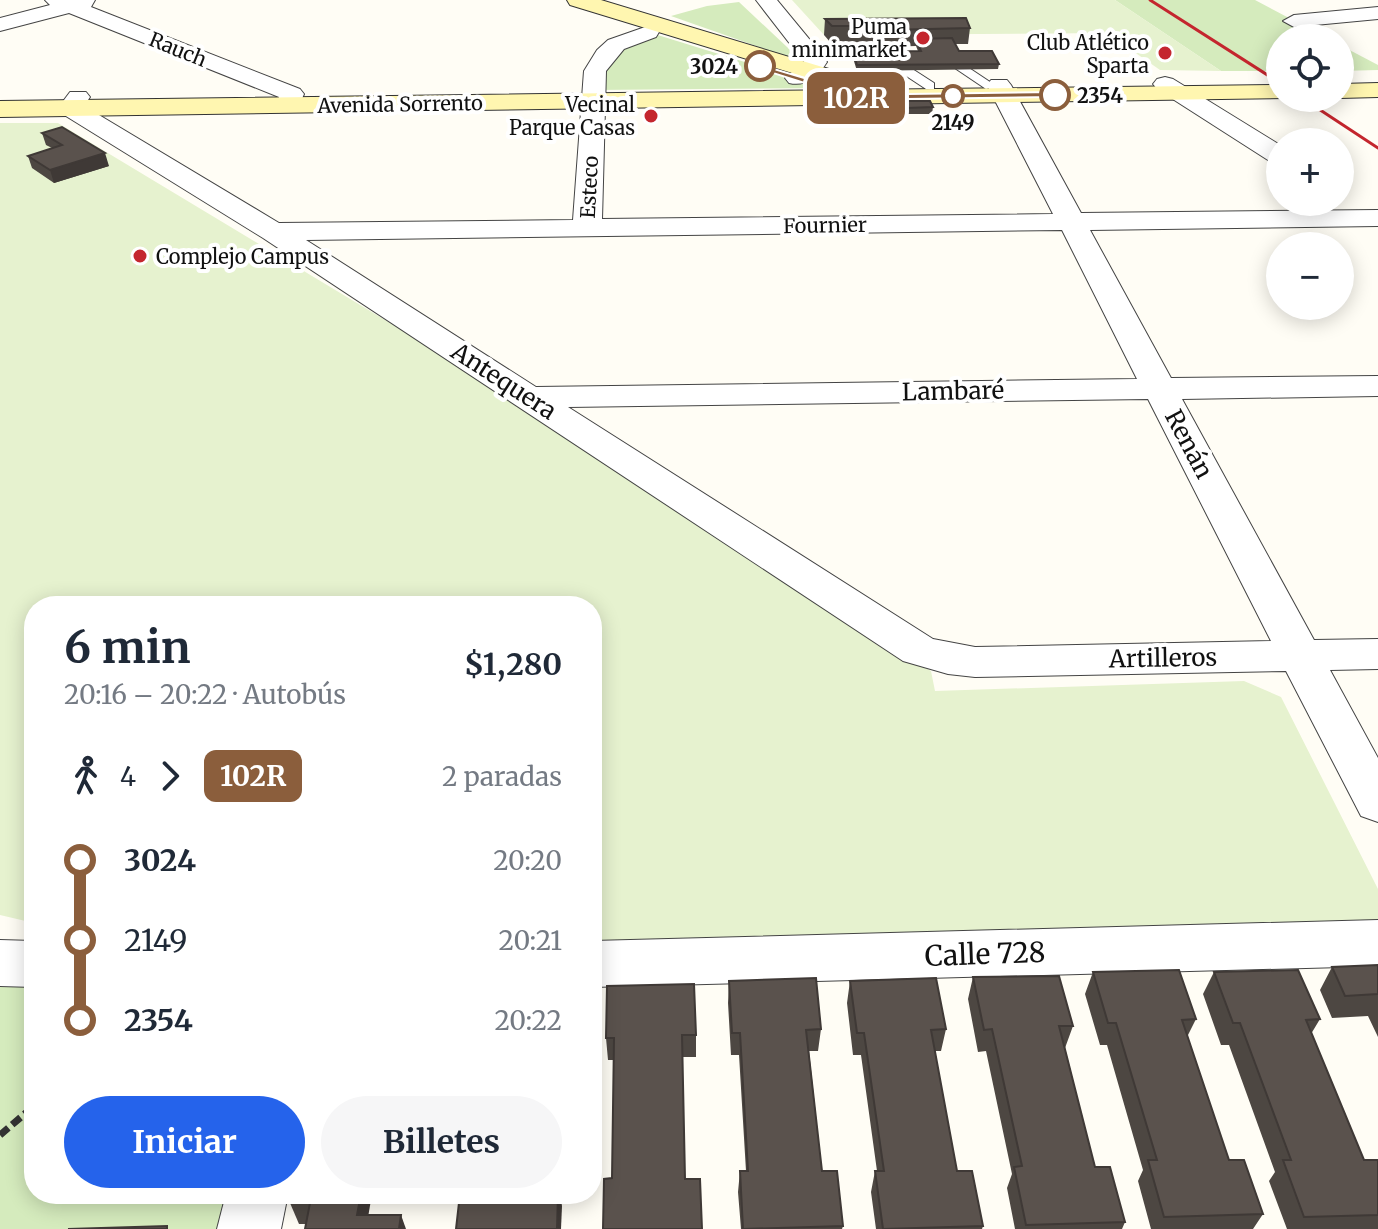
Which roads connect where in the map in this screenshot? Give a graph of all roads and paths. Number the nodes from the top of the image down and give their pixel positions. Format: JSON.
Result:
{"nodes":[{"id":1,"x":95,"y":0,"type":"edge"},
{"id":2,"x":766,"y":0,"type":"edge"},
{"id":3,"x":570,"y":2,"type":"edge"},
{"id":4,"x":63,"y":3,"type":"edge"},
{"id":5,"x":1378,"y":13,"type":"edge"},
{"id":6,"x":1294,"y":21,"type":"dead end"},
{"id":7,"x":0,"y":25,"type":"edge"},
{"id":8,"x":648,"y":32,"type":"junction"},
{"id":9,"x":882,"y":54,"type":"junction"},
{"id":10,"x":911,"y":54,"type":"edge"},
{"id":11,"x":926,"y":54,"type":"edge"},
{"id":12,"x":816,"y":78,"type":"junction"},
{"id":13,"x":1354,"y":82,"type":"edge"},
{"id":14,"x":1378,"y":82,"type":"edge"},
{"id":15,"x":1266,"y":84,"type":"edge"},
{"id":16,"x":930,"y":86,"type":"junction"},
{"id":17,"x":1173,"y":88,"type":"junction"},
{"id":18,"x":998,"y":89,"type":"junction"},
{"id":19,"x":1378,"y":90,"type":"edge"},
{"id":20,"x":1266,"y":91,"type":"edge"},
{"id":21,"x":1354,"y":91,"type":"edge"},
{"id":22,"x":865,"y":92,"type":"junction"},
{"id":23,"x":593,"y":96,"type":"junction"},
{"id":24,"x":0,"y":98,"type":"edge"},
{"id":25,"x":290,"y":100,"type":"junction"},
{"id":26,"x":74,"y":102,"type":"junction"},
{"id":27,"x":0,"y":109,"type":"edge"},
{"id":28,"x":1266,"y":147,"type":"edge"},
{"id":29,"x":1354,"y":203,"type":"edge"},
{"id":30,"x":1378,"y":218,"type":"edge"},
{"id":31,"x":1071,"y":222,"type":"junction"},
{"id":32,"x":587,"y":228,"type":"junction"},
{"id":33,"x":273,"y":232,"type":"junction"},
{"id":34,"x":1378,"y":386,"type":"edge"},
{"id":35,"x":1159,"y":388,"type":"junction"},
{"id":36,"x":529,"y":397,"type":"junction"},
{"id":37,"x":1378,"y":654,"type":"edge"},
{"id":38,"x":1301,"y":655,"type":"junction"},
{"id":39,"x":948,"y":659,"type":"joint"},
{"id":40,"x":1378,"y":803,"type":"edge"},
{"id":41,"x":1378,"y":943,"type":"edge"},
{"id":42,"x":0,"y":963,"type":"edge"},
{"id":43,"x":24,"y":964,"type":"edge"},
{"id":44,"x":602,"y":964,"type":"edge"},
{"id":45,"x":24,"y":1115,"type":"edge"},
{"id":46,"x":0,"y":1135,"type":"edge"},
{"id":47,"x":255,"y":1204,"type":"edge"},
{"id":48,"x":249,"y":1229,"type":"edge"}],
"edges":[{"from":1,"to":4,"type":"street"},
{"from":2,"to":12,"type":"street"},
{"from":3,"to":8,"type":"main road"},
{"from":3,"to":12,"type":"main road"},
{"from":4,"to":7,"type":"street"},
{"from":4,"to":25,"type":"street","name":"Rauch"},
{"from":5,"to":6,"type":"street"},
{"from":8,"to":12,"type":"main road"},
{"from":8,"to":23,"type":"street","name":"Esteco"},
{"from":9,"to":10,"type":"lane"},
{"from":9,"to":12,"type":"lane"},
{"from":9,"to":16,"type":"lane"},
{"from":11,"to":18,"type":"lane"},
{"from":12,"to":22,"type":"main road","name":"Avenida Sorrento"},
{"from":12,"to":23,"type":"main road","name":"Avenida Sorrento"},
{"from":13,"to":14,"type":"main road"},
{"from":15,"to":17,"type":"main road","name":"Avenida Sorrento"},
{"from":16,"to":18,"type":"main road","name":"Avenida Sorrento"},
{"from":16,"to":22,"type":"main road","name":"Avenida Sorrento"},
{"from":17,"to":18,"type":"main road","name":"Avenida Sorrento"},
{"from":17,"to":20,"type":"main road","name":"Avenida Sorrento"},
{"from":17,"to":28,"type":"street"},
{"from":18,"to":22,"type":"main road","name":"Avenida Sorrento"},
{"from":18,"to":31,"type":"street","name":"Renán"},
{"from":19,"to":21,"type":"main road"},
{"from":23,"to":25,"type":"main road","name":"Avenida Sorrento"},
{"from":23,"to":32,"type":"street","name":"Esteco"},
{"from":24,"to":26,"type":"main road","name":"Avenida Sorrento"},
{"from":25,"to":26,"type":"main road","name":"Avenida Sorrento"},
{"from":26,"to":27,"type":"main road","name":"Avenida Sorrento"},
{"from":26,"to":33,"type":"street","name":"Antequera"},
{"from":29,"to":30,"type":"street"},
{"from":30,"to":31,"type":"street","name":"Fournier"},
{"from":31,"to":32,"type":"street","name":"Fournier"},
{"from":31,"to":35,"type":"street","name":"Renán"},
{"from":32,"to":33,"type":"street","name":"Fournier"},
{"from":33,"to":36,"type":"street","name":"Antequera"},
{"from":34,"to":35,"type":"street","name":"Lambaré"},
{"from":35,"to":36,"type":"street","name":"Lambaré"},
{"from":35,"to":38,"type":"street","name":"Renán"},
{"from":36,"to":39,"type":"street","name":"Antequera"},
{"from":37,"to":38,"type":"street","name":"Artilleros"},
{"from":38,"to":39,"type":"street","name":"Artilleros"},
{"from":38,"to":40,"type":"street","name":"Renán"},
{"from":41,"to":44,"type":"street","name":"Calle 728"},
{"from":42,"to":43,"type":"street"},
{"from":45,"to":46,"type":"path"},
{"from":47,"to":48,"type":"street"}]}
